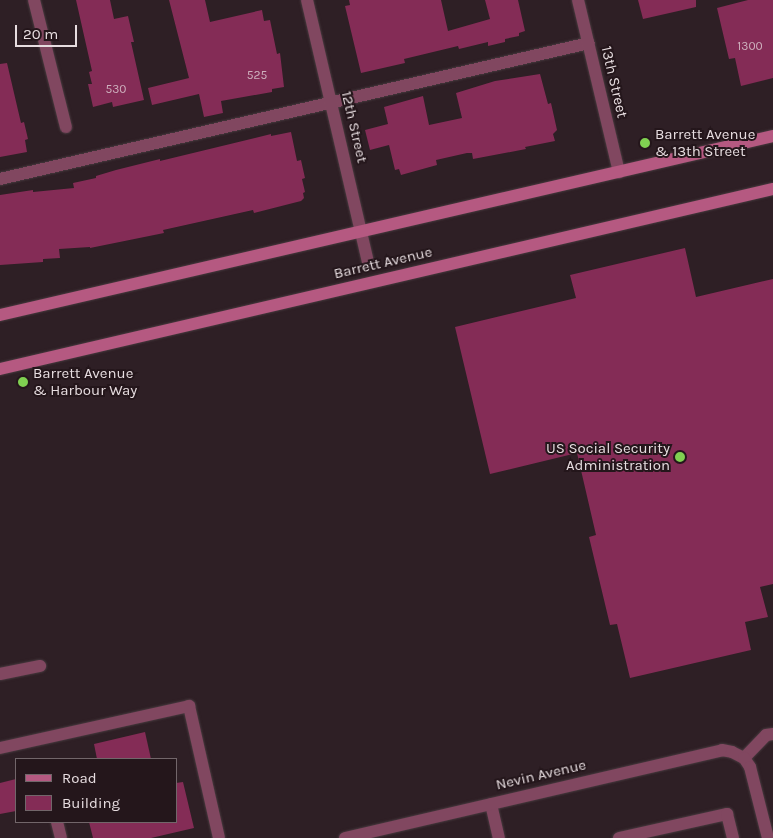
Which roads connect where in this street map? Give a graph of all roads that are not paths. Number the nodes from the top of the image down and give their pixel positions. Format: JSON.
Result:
{"nodes":[{"id":1,"x":34,"y":0,"type":"edge"},
{"id":2,"x":307,"y":0,"type":"edge"},
{"id":3,"x":578,"y":0,"type":"edge"},
{"id":4,"x":589,"y":43,"type":"junction"},
{"id":5,"x":332,"y":102,"type":"junction"},
{"id":6,"x":66,"y":127,"type":"dead end"},
{"id":7,"x":773,"y":136,"type":"edge"},
{"id":8,"x":619,"y":172,"type":"junction"},
{"id":9,"x":0,"y":179,"type":"edge"},
{"id":10,"x":773,"y":189,"type":"edge"},
{"id":11,"x":361,"y":232,"type":"junction"},
{"id":12,"x":368,"y":262,"type":"dead end"},
{"id":13,"x":0,"y":315,"type":"edge"},
{"id":14,"x":0,"y":369,"type":"edge"},
{"id":15,"x":40,"y":666,"type":"dead end"},
{"id":16,"x":0,"y":674,"type":"edge"},
{"id":17,"x":773,"y":734,"type":"edge"},
{"id":18,"x":0,"y":748,"type":"edge"},
{"id":19,"x":744,"y":758,"type":"junction"},
{"id":20,"x":491,"y":804,"type":"junction"},
{"id":21,"x":57,"y":823,"type":"edge"},
{"id":22,"x":61,"y":838,"type":"edge"},
{"id":23,"x":219,"y":838,"type":"edge"},
{"id":24,"x":345,"y":838,"type":"edge"},
{"id":25,"x":499,"y":838,"type":"edge"},
{"id":26,"x":619,"y":838,"type":"edge"},
{"id":27,"x":733,"y":838,"type":"edge"},
{"id":28,"x":768,"y":838,"type":"edge"}],
"edges":[{"from":1,"to":6,"type":"street"},
{"from":2,"to":5,"type":"street","name":"12th Street"},
{"from":3,"to":4,"type":"street","name":"13th Street"},
{"from":4,"to":5,"type":"street"},
{"from":4,"to":8,"type":"street","name":"13th Street"},
{"from":5,"to":9,"type":"street"},
{"from":5,"to":11,"type":"street","name":"12th Street"},
{"from":7,"to":8,"type":"main road"},
{"from":8,"to":11,"type":"main road"},
{"from":10,"to":14,"type":"main road","name":"Barrett Avenue"},
{"from":11,"to":12,"type":"street","name":"12th Street"},
{"from":11,"to":13,"type":"main road"},
{"from":15,"to":16,"type":"street"},
{"from":17,"to":19,"type":"street"},
{"from":18,"to":23,"type":"street"},
{"from":19,"to":20,"type":"street","name":"Nevin Avenue"},
{"from":19,"to":28,"type":"street"},
{"from":20,"to":24,"type":"street","name":"Nevin Avenue"},
{"from":20,"to":25,"type":"street"},
{"from":21,"to":22,"type":"street"},
{"from":26,"to":27,"type":"street"}]}
